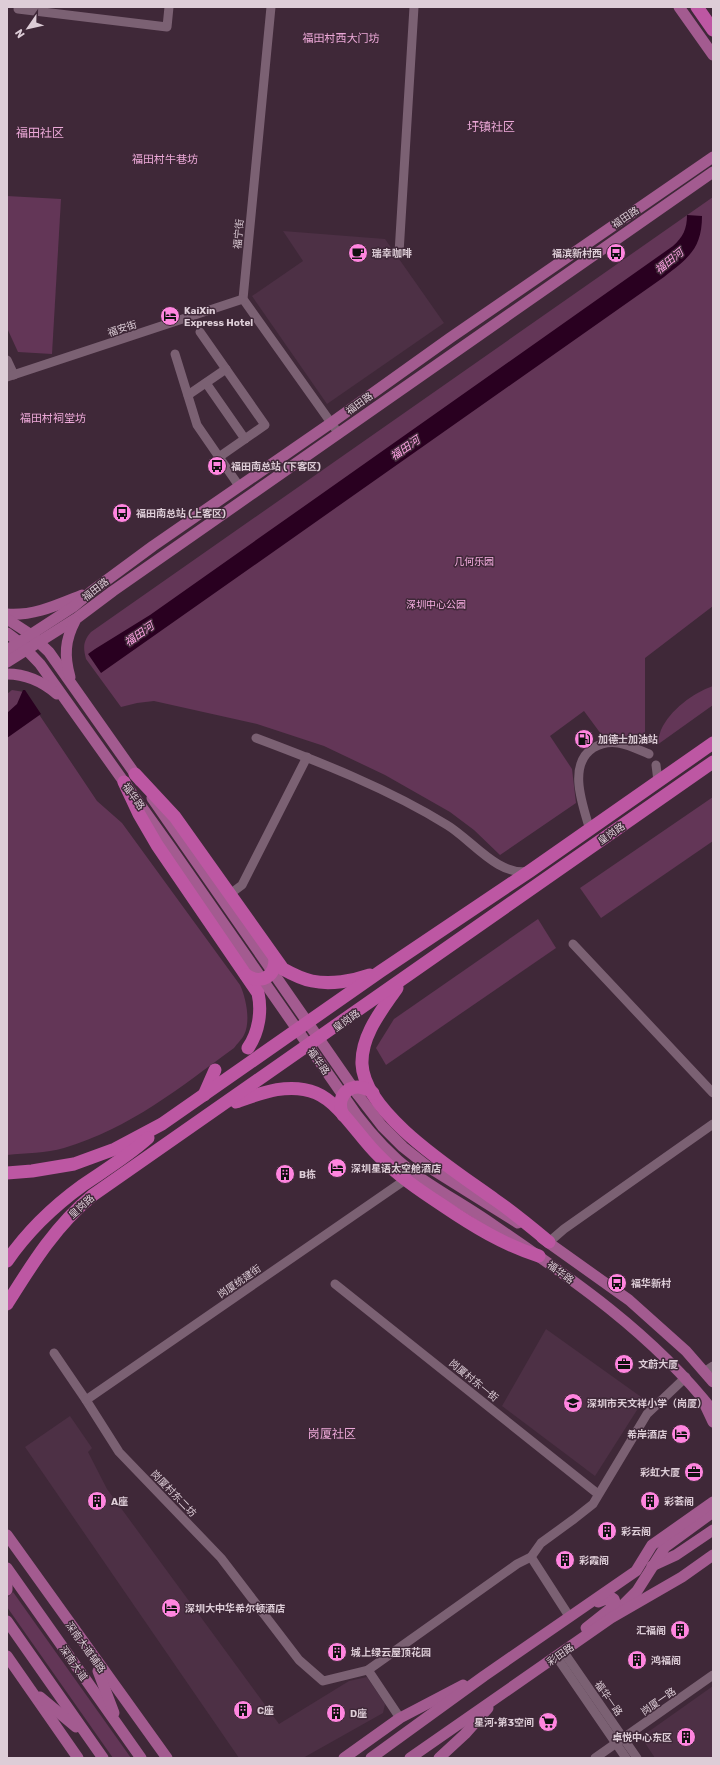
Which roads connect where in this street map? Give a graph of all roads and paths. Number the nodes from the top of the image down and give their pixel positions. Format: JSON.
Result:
{"nodes":[{"id":1,"x":169,"y":7,"type":"edge"},
{"id":2,"x":271,"y":7,"type":"edge"},
{"id":3,"x":414,"y":7,"type":"edge"},
{"id":4,"x":679,"y":7,"type":"edge"},
{"id":5,"x":697,"y":7,"type":"edge"},
{"id":6,"x":18,"y":9,"type":"dead end"},
{"id":7,"x":59,"y":11,"type":"edge"},
{"id":8,"x":713,"y":30,"type":"edge"},
{"id":9,"x":713,"y":55,"type":"edge"},
{"id":10,"x":713,"y":157,"type":"edge"},
{"id":11,"x":713,"y":172,"type":"edge"},
{"id":12,"x":399,"y":253,"type":"dead end"},
{"id":13,"x":243,"y":299,"type":"junction"},
{"id":14,"x":200,"y":332,"type":"dead end"},
{"id":15,"x":175,"y":354,"type":"dead end"},
{"id":16,"x":7,"y":360,"type":"edge"},
{"id":17,"x":226,"y":369,"type":"junction"},
{"id":18,"x":10,"y":376,"type":"edge"},
{"id":19,"x":206,"y":383,"type":"junction"},
{"id":20,"x":188,"y":395,"type":"junction"},
{"id":21,"x":331,"y":423,"type":"junction"},
{"id":22,"x":339,"y":434,"type":"junction"},
{"id":23,"x":245,"y":439,"type":"junction"},
{"id":24,"x":219,"y":457,"type":"junction"},
{"id":25,"x":239,"y":486,"type":"junction"},
{"id":26,"x":92,"y":591,"type":"junction"},
{"id":27,"x":7,"y":614,"type":"edge"},
{"id":28,"x":77,"y":618,"type":"junction"},
{"id":29,"x":7,"y":619,"type":"edge"},
{"id":30,"x":7,"y":633,"type":"edge"},
{"id":31,"x":30,"y":634,"type":"junction"},
{"id":32,"x":39,"y":642,"type":"junction"},
{"id":33,"x":23,"y":646,"type":"junction"},
{"id":34,"x":7,"y":650,"type":"edge"},
{"id":35,"x":7,"y":662,"type":"edge"},
{"id":36,"x":7,"y":674,"type":"edge"},
{"id":37,"x":73,"y":684,"type":"junction"},
{"id":38,"x":66,"y":701,"type":"junction"},
{"id":39,"x":256,"y":738,"type":"dead end"},
{"id":40,"x":713,"y":743,"type":"edge"},
{"id":41,"x":649,"y":754,"type":"dead end"},
{"id":42,"x":307,"y":757,"type":"junction"},
{"id":43,"x":713,"y":762,"type":"edge"},
{"id":44,"x":135,"y":774,"type":"junction"},
{"id":45,"x":124,"y":782,"type":"junction"},
{"id":46,"x":590,"y":830,"type":"junction"},
{"id":47,"x":530,"y":871,"type":"junction"},
{"id":48,"x":230,"y":894,"type":"junction"},
{"id":49,"x":573,"y":944,"type":"dead end"},
{"id":50,"x":275,"y":959,"type":"junction"},
{"id":51,"x":381,"y":971,"type":"junction"},
{"id":52,"x":246,"y":975,"type":"junction"},
{"id":53,"x":404,"y":979,"type":"junction"},
{"id":54,"x":248,"y":1048,"type":"dead end"},
{"id":55,"x":215,"y":1070,"type":"dead end"},
{"id":56,"x":373,"y":1093,"type":"junction"},
{"id":57,"x":713,"y":1093,"type":"edge"},
{"id":58,"x":204,"y":1095,"type":"junction"},
{"id":59,"x":220,"y":1108,"type":"junction"},
{"id":60,"x":343,"y":1116,"type":"junction"},
{"id":61,"x":162,"y":1124,"type":"junction"},
{"id":62,"x":713,"y":1124,"type":"edge"},
{"id":63,"x":7,"y":1173,"type":"edge"},
{"id":64,"x":405,"y":1180,"type":"junction"},
{"id":65,"x":549,"y":1242,"type":"junction"},
{"id":66,"x":539,"y":1256,"type":"junction"},
{"id":67,"x":7,"y":1261,"type":"edge"},
{"id":68,"x":335,"y":1284,"type":"dead end"},
{"id":69,"x":7,"y":1304,"type":"edge"},
{"id":70,"x":54,"y":1353,"type":"dead end"},
{"id":71,"x":709,"y":1369,"type":"edge"},
{"id":72,"x":686,"y":1377,"type":"junction"},
{"id":73,"x":713,"y":1382,"type":"edge"},
{"id":74,"x":701,"y":1395,"type":"junction"},
{"id":75,"x":86,"y":1400,"type":"junction"},
{"id":76,"x":713,"y":1411,"type":"edge"},
{"id":77,"x":713,"y":1422,"type":"edge"},
{"id":78,"x":598,"y":1494,"type":"junction"},
{"id":79,"x":713,"y":1502,"type":"edge"},
{"id":80,"x":713,"y":1512,"type":"edge"},
{"id":81,"x":713,"y":1530,"type":"edge"},
{"id":82,"x":7,"y":1535,"type":"edge"},
{"id":83,"x":713,"y":1555,"type":"edge"},
{"id":84,"x":531,"y":1557,"type":"junction"},
{"id":85,"x":654,"y":1565,"type":"junction"},
{"id":86,"x":7,"y":1568,"type":"edge"},
{"id":87,"x":636,"y":1571,"type":"junction"},
{"id":88,"x":7,"y":1584,"type":"edge"},
{"id":89,"x":7,"y":1590,"type":"edge"},
{"id":90,"x":587,"y":1605,"type":"junction"},
{"id":91,"x":569,"y":1616,"type":"junction"},
{"id":92,"x":611,"y":1618,"type":"junction"},
{"id":93,"x":7,"y":1621,"type":"edge"},
{"id":94,"x":575,"y":1643,"type":"junction"},
{"id":95,"x":85,"y":1646,"type":"junction"},
{"id":96,"x":559,"y":1654,"type":"junction"},
{"id":97,"x":7,"y":1656,"type":"edge"},
{"id":98,"x":368,"y":1670,"type":"junction"},
{"id":99,"x":713,"y":1675,"type":"edge"},
{"id":100,"x":484,"y":1676,"type":"junction"},
{"id":101,"x":30,"y":1689,"type":"junction"},
{"id":102,"x":497,"y":1698,"type":"junction"},
{"id":103,"x":400,"y":1718,"type":"junction"},
{"id":104,"x":118,"y":1725,"type":"junction"},
{"id":105,"x":88,"y":1736,"type":"junction"},
{"id":106,"x":620,"y":1741,"type":"junction"},
{"id":107,"x":78,"y":1758,"type":"edge"},
{"id":108,"x":103,"y":1758,"type":"edge"},
{"id":109,"x":141,"y":1758,"type":"edge"},
{"id":110,"x":167,"y":1758,"type":"edge"},
{"id":111,"x":344,"y":1758,"type":"edge"},
{"id":112,"x":371,"y":1758,"type":"edge"},
{"id":113,"x":410,"y":1758,"type":"edge"},
{"id":114,"x":440,"y":1758,"type":"edge"},
{"id":115,"x":595,"y":1758,"type":"edge"},
{"id":116,"x":626,"y":1758,"type":"edge"},
{"id":117,"x":637,"y":1758,"type":"edge"}],
"edges":[{"from":1,"to":7,"type":"street"},
{"from":2,"to":13,"type":"street","name":"福宁街"},
{"from":3,"to":12,"type":"street"},
{"from":4,"to":9,"type":"main road"},
{"from":5,"to":8,"type":"highway"},
{"from":6,"to":7,"type":"street"},
{"from":10,"to":21,"type":"main road","name":"福田路"},
{"from":11,"to":22,"type":"main road","name":"福田路"},
{"from":13,"to":18,"type":"street","name":"福安街"},
{"from":13,"to":21,"type":"street"},
{"from":14,"to":17,"type":"street"},
{"from":15,"to":20,"type":"street"},
{"from":16,"to":18,"type":"street"},
{"from":17,"to":19,"type":"street"},
{"from":17,"to":23,"type":"street"},
{"from":19,"to":20,"type":"street"},
{"from":19,"to":23,"type":"street"},
{"from":20,"to":24,"type":"street"},
{"from":21,"to":22,"type":"street"},
{"from":21,"to":25,"type":"main road","name":"福田路"},
{"from":22,"to":28,"type":"main road","name":"福田路"},
{"from":23,"to":24,"type":"street"},
{"from":24,"to":25,"type":"street"},
{"from":25,"to":26,"type":"main road","name":"福田路"},
{"from":26,"to":27,"type":"main road"},
{"from":26,"to":31,"type":"main road","name":"福田路"},
{"from":28,"to":32,"type":"main road","name":"福田路"},
{"from":28,"to":37,"type":"main road"},
{"from":29,"to":31,"type":"main road","name":"福华路"},
{"from":30,"to":33,"type":"main road","name":"福华路"},
{"from":31,"to":32,"type":"main road","name":"福华路"},
{"from":31,"to":33,"type":"main road","name":"福田路"},
{"from":32,"to":33,"type":"main road","name":"福田路"},
{"from":32,"to":37,"type":"main road","name":"福华路"},
{"from":33,"to":34,"type":"main road","name":"福田路"},
{"from":33,"to":35,"type":"main road","name":"福田路"},
{"from":33,"to":38,"type":"main road","name":"福华路"},
{"from":36,"to":38,"type":"main road"},
{"from":37,"to":44,"type":"main road","name":"福华路"},
{"from":38,"to":45,"type":"main road","name":"福华路"},
{"from":39,"to":42,"type":"street"},
{"from":40,"to":46,"type":"highway","name":"皇岗路"},
{"from":41,"to":46,"type":"street"},
{"from":42,"to":47,"type":"street"},
{"from":42,"to":48,"type":"street"},
{"from":43,"to":53,"type":"highway","name":"皇岗路"},
{"from":44,"to":48,"type":"highway"},
{"from":44,"to":65,"type":"main road","name":"福华路"},
{"from":45,"to":52,"type":"highway"},
{"from":45,"to":66,"type":"main road","name":"福华路"},
{"from":46,"to":47,"type":"highway","name":"皇岗路"},
{"from":47,"to":51,"type":"highway","name":"皇岗路"},
{"from":48,"to":50,"type":"highway"},
{"from":49,"to":57,"type":"street"},
{"from":50,"to":51,"type":"highway"},
{"from":50,"to":52,"type":"highway"},
{"from":51,"to":58,"type":"highway","name":"皇岗路"},
{"from":52,"to":54,"type":"highway"},
{"from":53,"to":56,"type":"highway"},
{"from":53,"to":59,"type":"highway","name":"皇岗路"},
{"from":55,"to":58,"type":"highway"},
{"from":56,"to":60,"type":"highway"},
{"from":56,"to":65,"type":"highway"},
{"from":58,"to":61,"type":"highway","name":"皇岗路"},
{"from":59,"to":60,"type":"highway"},
{"from":59,"to":69,"type":"highway","name":"皇岗路"},
{"from":60,"to":64,"type":"highway"},
{"from":61,"to":63,"type":"highway","name":"皇岗路"},
{"from":61,"to":67,"type":"highway"},
{"from":62,"to":65,"type":"street"},
{"from":64,"to":66,"type":"highway"},
{"from":64,"to":75,"type":"street","name":"岗厦统建街"},
{"from":65,"to":71,"type":"main road","name":"福华路"},
{"from":66,"to":72,"type":"main road","name":"福华路"},
{"from":68,"to":78,"type":"street","name":"岗厦村东一街"},
{"from":70,"to":75,"type":"street","name":"岗厦村东二坊"},
{"from":71,"to":73,"type":"main road","name":"福华路"},
{"from":72,"to":74,"type":"main road","name":"福华路"},
{"from":72,"to":78,"type":"street"},
{"from":74,"to":76,"type":"main road","name":"福华路"},
{"from":74,"to":77,"type":"main road"},
{"from":75,"to":98,"type":"street","name":"岗厦村东二坊"},
{"from":78,"to":84,"type":"street"},
{"from":79,"to":87,"type":"main road"},
{"from":80,"to":85,"type":"main road"},
{"from":81,"to":85,"type":"main road"},
{"from":82,"to":95,"type":"main road","name":"深南大道辅路"},
{"from":83,"to":92,"type":"main road","name":"彩田路"},
{"from":84,"to":91,"type":"street"},
{"from":84,"to":98,"type":"street"},
{"from":85,"to":87,"type":"main road"},
{"from":85,"to":92,"type":"main road"},
{"from":86,"to":104,"type":"main road","name":"深南大道"},
{"from":87,"to":90,"type":"main road"},
{"from":88,"to":89,"type":"main road"},
{"from":90,"to":91,"type":"main road"},
{"from":90,"to":94,"type":"main road"},
{"from":91,"to":100,"type":"main road"},
{"from":92,"to":94,"type":"main road","name":"彩田路"},
{"from":93,"to":105,"type":"main road"},
{"from":94,"to":96,"type":"main road","name":"彩田路"},
{"from":95,"to":104,"type":"main road"},
{"from":95,"to":110,"type":"main road","name":"深南大道辅路"},
{"from":96,"to":102,"type":"main road","name":"彩田路"},
{"from":96,"to":106,"type":"street","name":"福华一路"},
{"from":97,"to":101,"type":"main road"},
{"from":98,"to":103,"type":"street"},
{"from":99,"to":106,"type":"street","name":"岗厦一路"},
{"from":100,"to":103,"type":"main road"},
{"from":100,"to":112,"type":"main road"},
{"from":101,"to":105,"type":"main road"},
{"from":101,"to":107,"type":"main road"},
{"from":102,"to":113,"type":"main road","name":"彩田路"},
{"from":102,"to":114,"type":"main road"},
{"from":103,"to":111,"type":"main road"},
{"from":104,"to":109,"type":"main road","name":"深南大道"},
{"from":105,"to":108,"type":"main road"},
{"from":106,"to":115,"type":"street","name":"岗厦一路"},
{"from":106,"to":116,"type":"street","name":"福华一路"},
{"from":106,"to":117,"type":"street","name":"福华一路"}]}
